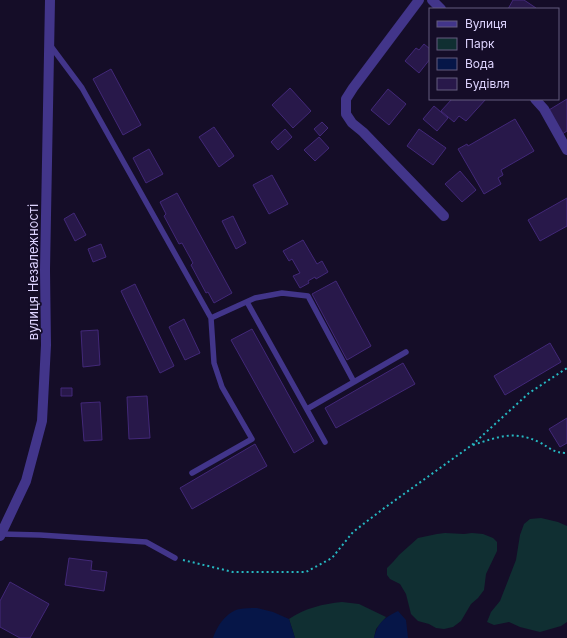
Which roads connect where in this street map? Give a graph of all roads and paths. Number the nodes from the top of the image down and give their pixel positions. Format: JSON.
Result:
{"nodes":[{"id":1,"x":50,"y":0,"type":"edge"},
{"id":2,"x":419,"y":0,"type":"edge"},
{"id":3,"x":432,"y":0,"type":"edge"},
{"id":4,"x":440,"y":8,"type":"edge"},
{"id":5,"x":49,"y":43,"type":"junction"},
{"id":6,"x":536,"y":100,"type":"edge"},
{"id":7,"x":567,"y":150,"type":"edge"},
{"id":8,"x":444,"y":216,"type":"dead end"},
{"id":9,"x":247,"y":302,"type":"junction"},
{"id":10,"x":212,"y":318,"type":"junction"},
{"id":11,"x":406,"y":352,"type":"dead end"},
{"id":12,"x":567,"y":368,"type":"edge"},
{"id":13,"x":354,"y":382,"type":"junction"},
{"id":14,"x":306,"y":409,"type":"junction"},
{"id":15,"x":325,"y":442,"type":"dead end"},
{"id":16,"x":472,"y":445,"type":"junction"},
{"id":17,"x":567,"y":454,"type":"edge"},
{"id":18,"x":192,"y":473,"type":"dead end"},
{"id":19,"x":1,"y":535,"type":"edge"},
{"id":20,"x":175,"y":558,"type":"joint"}],
"edges":[{"from":1,"to":5,"type":"street","name":"вулиця Незалежності"},
{"from":2,"to":8,"type":"street"},
{"from":3,"to":4,"type":"street"},
{"from":5,"to":10,"type":"lane"},
{"from":5,"to":19,"type":"street","name":"вулиця Незалежності"},
{"from":6,"to":7,"type":"street"},
{"from":9,"to":10,"type":"lane"},
{"from":9,"to":13,"type":"lane"},
{"from":9,"to":14,"type":"lane"},
{"from":10,"to":18,"type":"lane"},
{"from":11,"to":13,"type":"lane"},
{"from":12,"to":16,"type":"path"},
{"from":13,"to":14,"type":"lane"},
{"from":14,"to":15,"type":"lane"},
{"from":16,"to":17,"type":"path"},
{"from":16,"to":20,"type":"path"},
{"from":19,"to":20,"type":"lane"}]}
